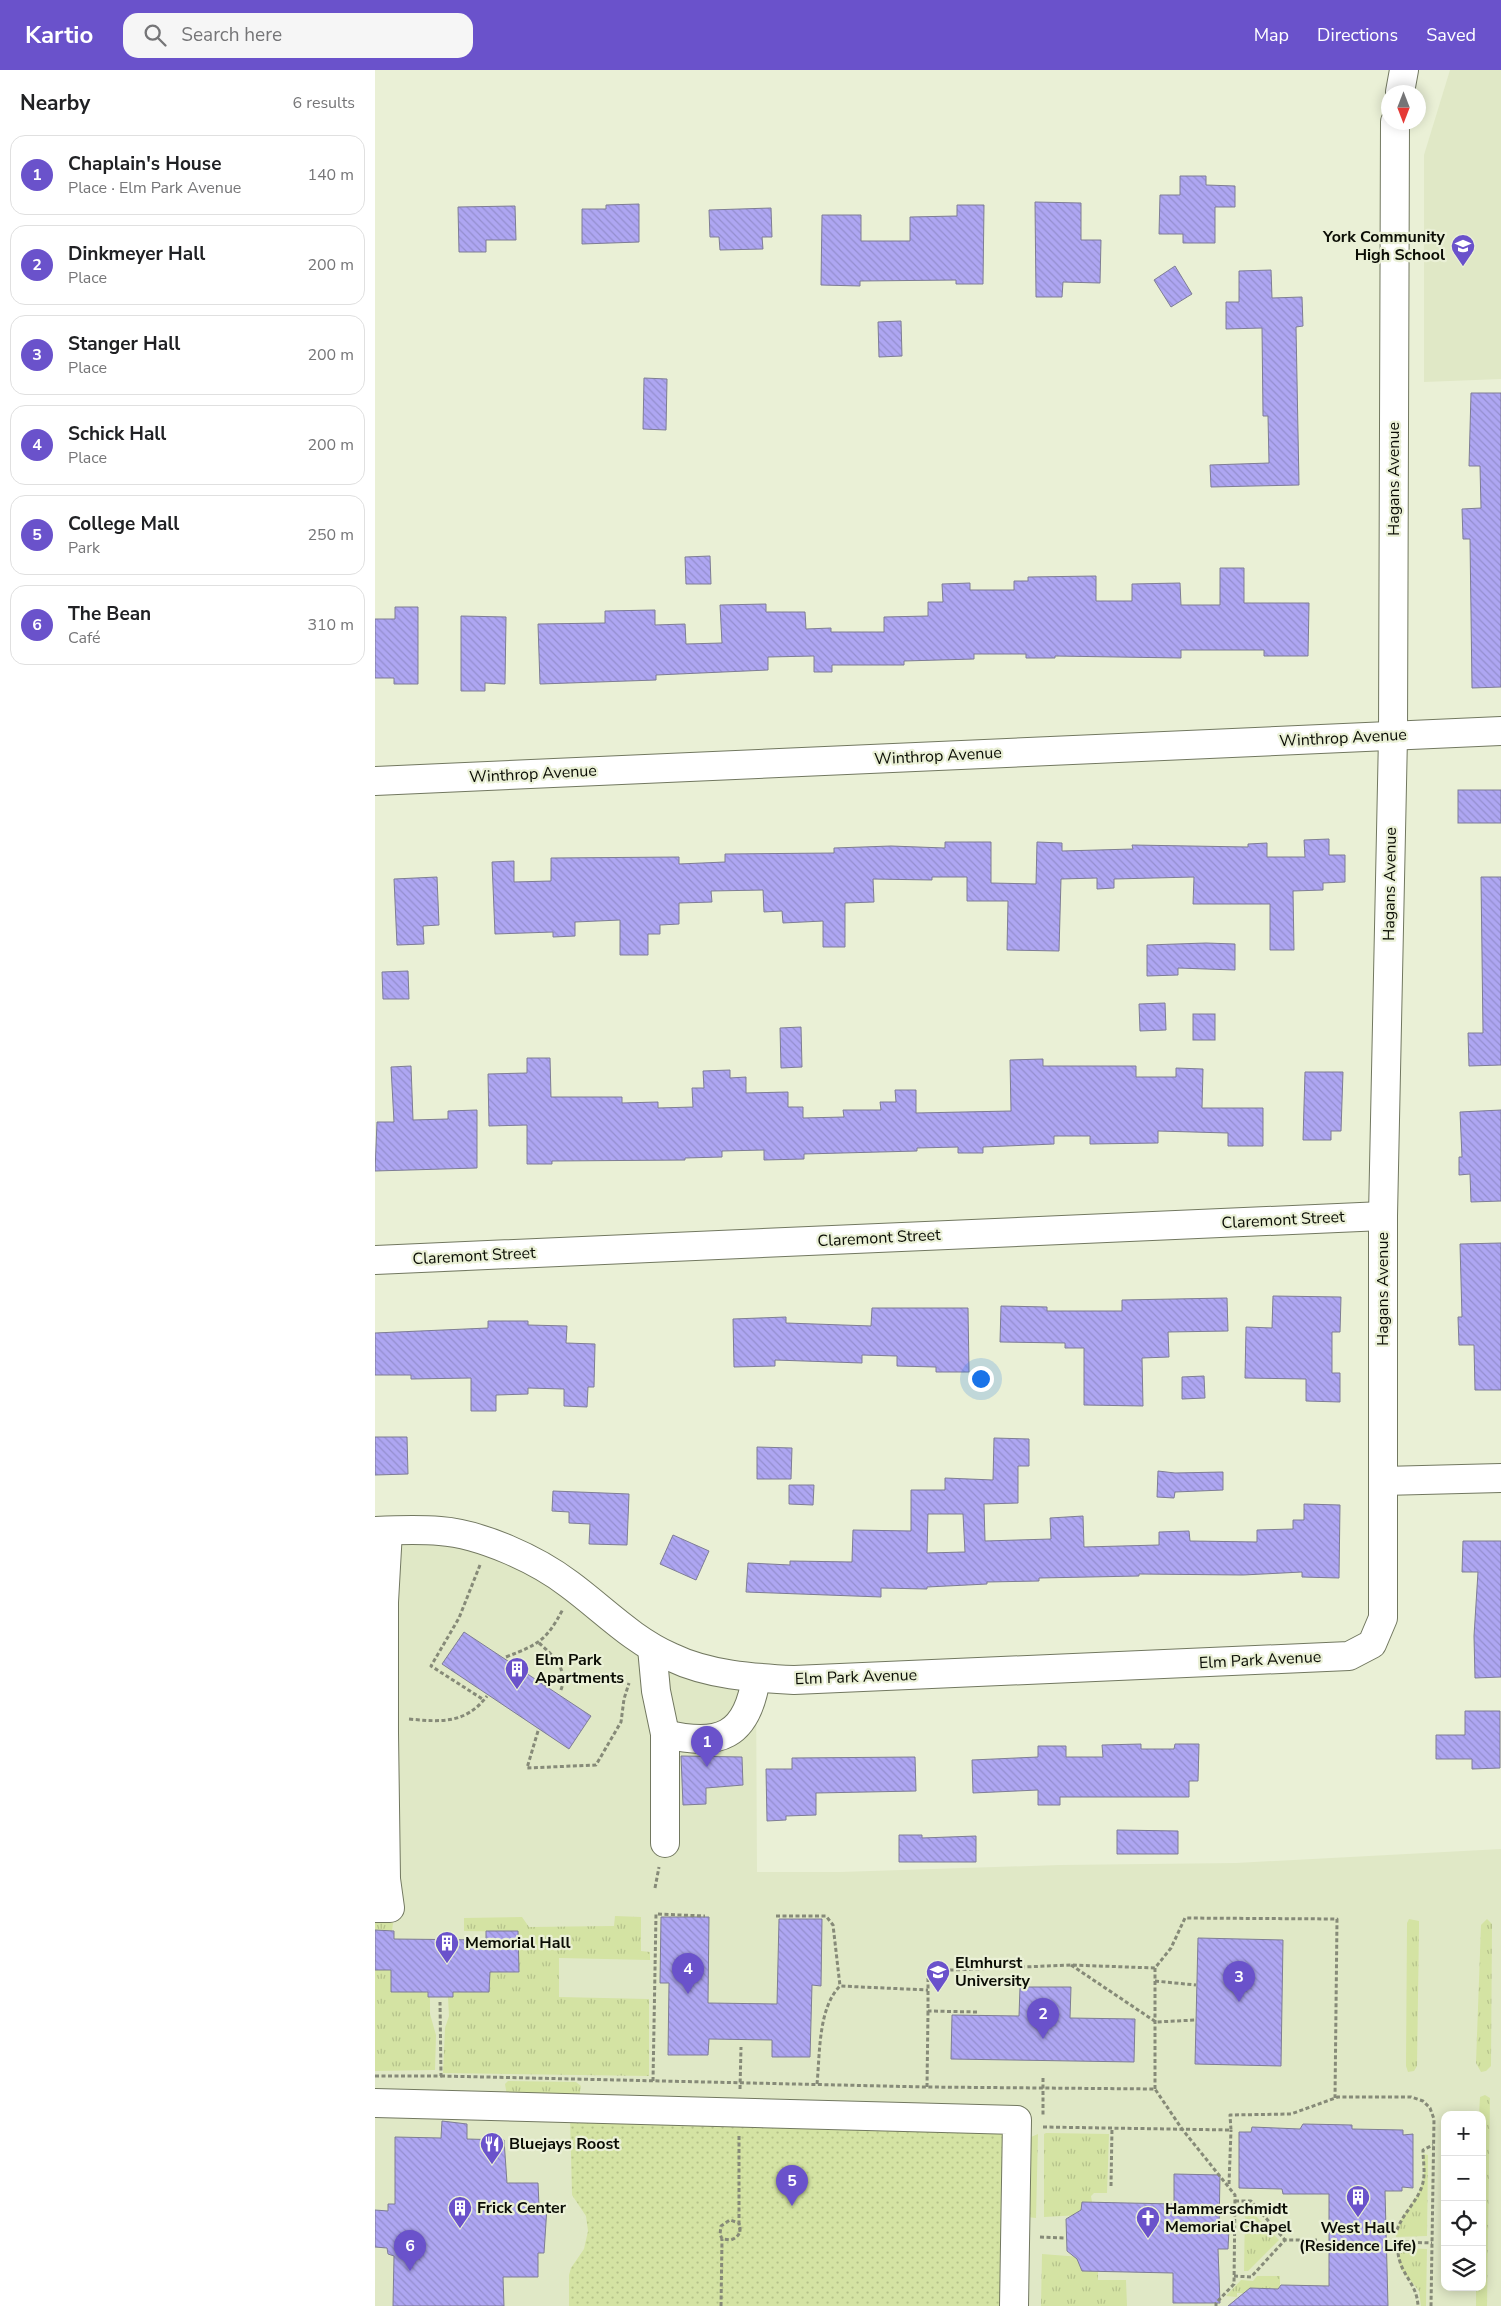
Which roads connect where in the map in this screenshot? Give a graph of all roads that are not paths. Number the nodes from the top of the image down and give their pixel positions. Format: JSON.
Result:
{"nodes":[{"id":1,"x":1405,"y":70,"type":"edge"},
{"id":2,"x":1402,"y":85,"type":"edge"},
{"id":3,"x":1395,"y":130,"type":"edge"},
{"id":4,"x":1501,"y":731,"type":"edge"},
{"id":5,"x":1393,"y":736,"type":"junction"},
{"id":6,"x":375,"y":781,"type":"edge"},
{"id":7,"x":1383,"y":1216,"type":"junction"},
{"id":8,"x":375,"y":1260,"type":"edge"},
{"id":9,"x":1501,"y":1478,"type":"edge"},
{"id":10,"x":1383,"y":1480,"type":"junction"},
{"id":11,"x":382,"y":1531,"type":"edge"},
{"id":12,"x":1372,"y":1644,"type":"joint"},
{"id":13,"x":653,"y":1648,"type":"junction"},
{"id":14,"x":756,"y":1678,"type":"junction"},
{"id":15,"x":665,"y":1734,"type":"junction"},
{"id":16,"x":665,"y":1843,"type":"dead end"},
{"id":17,"x":375,"y":1908,"type":"edge"},
{"id":18,"x":375,"y":2103,"type":"edge"},
{"id":19,"x":1014,"y":2306,"type":"edge"}],
"edges":[{"from":1,"to":2,"type":"street"},
{"from":3,"to":5,"type":"street","name":"Hagans Avenue"},
{"from":4,"to":5,"type":"street","name":"Winthrop Avenue"},
{"from":5,"to":6,"type":"street","name":"Winthrop Avenue"},
{"from":5,"to":7,"type":"street","name":"Hagans Avenue"},
{"from":7,"to":8,"type":"street","name":"Claremont Street"},
{"from":7,"to":10,"type":"street","name":"Hagans Avenue"},
{"from":9,"to":10,"type":"street"},
{"from":10,"to":12,"type":"street","name":"Hagans Avenue"},
{"from":11,"to":13,"type":"street","name":"Elm Park Avenue"},
{"from":11,"to":17,"type":"street"},
{"from":12,"to":14,"type":"street","name":"Elm Park Avenue"},
{"from":13,"to":14,"type":"street","name":"Elm Park Avenue"},
{"from":13,"to":15,"type":"street"},
{"from":14,"to":15,"type":"street"},
{"from":15,"to":16,"type":"street"},
{"from":18,"to":19,"type":"street"}]}
